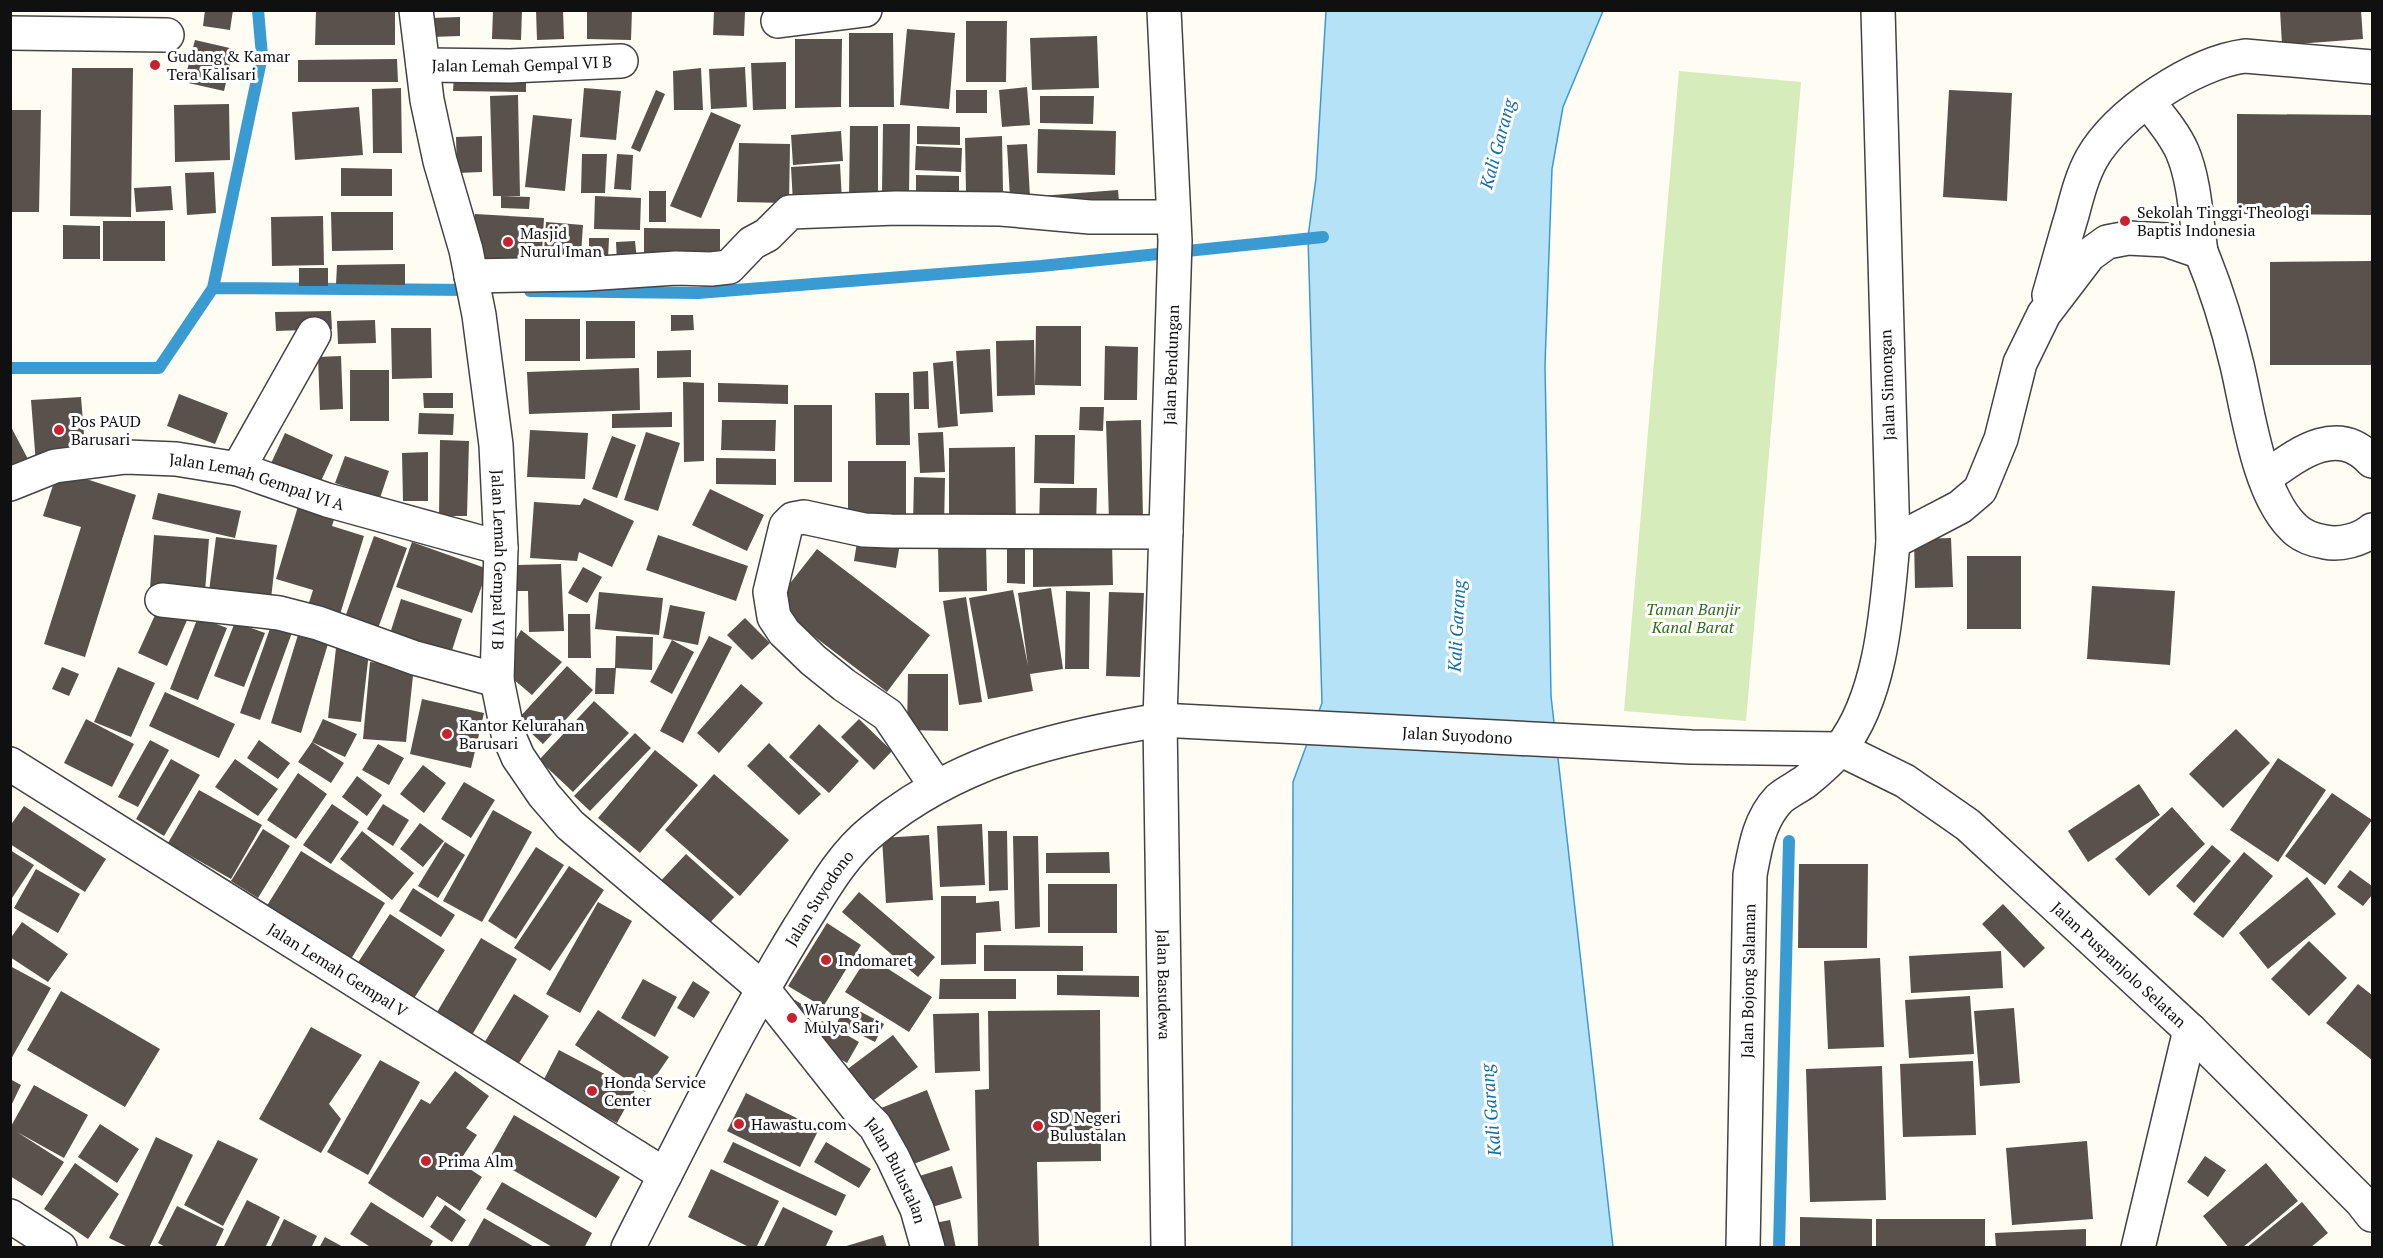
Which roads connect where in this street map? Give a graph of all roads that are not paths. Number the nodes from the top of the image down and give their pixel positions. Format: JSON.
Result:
{"nodes":[{"id":1,"x":416,"y":10,"type":"edge"},
{"id":2,"x":865,"y":10,"type":"edge"},
{"id":3,"x":1164,"y":10,"type":"edge"},
{"id":4,"x":1878,"y":10,"type":"edge"},
{"id":5,"x":859,"y":11,"type":"edge"},
{"id":6,"x":778,"y":21,"type":"dead end"},
{"id":7,"x":10,"y":33,"type":"edge"},
{"id":8,"x":167,"y":35,"type":"dead end"},
{"id":9,"x":621,"y":61,"type":"dead end"},
{"id":10,"x":423,"y":65,"type":"junction"},
{"id":11,"x":2373,"y":67,"type":"edge"},
{"id":12,"x":2148,"y":102,"type":"junction"},
{"id":13,"x":1174,"y":229,"type":"junction"},
{"id":14,"x":2201,"y":252,"type":"junction"},
{"id":15,"x":475,"y":292,"type":"junction"},
{"id":16,"x":2044,"y":314,"type":"junction"},
{"id":17,"x":314,"y":334,"type":"dead end"},
{"id":18,"x":2373,"y":460,"type":"edge"},
{"id":19,"x":238,"y":469,"type":"junction"},
{"id":20,"x":2266,"y":477,"type":"junction"},
{"id":21,"x":10,"y":484,"type":"edge"},
{"id":22,"x":2373,"y":530,"type":"edge"},
{"id":23,"x":1166,"y":532,"type":"junction"},
{"id":24,"x":1893,"y":542,"type":"junction"},
{"id":25,"x":501,"y":548,"type":"junction"},
{"id":26,"x":162,"y":600,"type":"dead end"},
{"id":27,"x":496,"y":680,"type":"junction"},
{"id":28,"x":1160,"y":720,"type":"junction"},
{"id":29,"x":1840,"y":749,"type":"junction"},
{"id":30,"x":10,"y":764,"type":"edge"},
{"id":31,"x":936,"y":786,"type":"junction"},
{"id":32,"x":762,"y":988,"type":"junction"},
{"id":33,"x":2190,"y":1030,"type":"junction"},
{"id":34,"x":665,"y":1175,"type":"junction"},
{"id":35,"x":2369,"y":1201,"type":"edge"},
{"id":36,"x":10,"y":1216,"type":"edge"},
{"id":37,"x":60,"y":1248,"type":"edge"},
{"id":38,"x":628,"y":1248,"type":"edge"},
{"id":39,"x":928,"y":1248,"type":"edge"},
{"id":40,"x":1168,"y":1248,"type":"edge"},
{"id":41,"x":1743,"y":1248,"type":"edge"},
{"id":42,"x":2138,"y":1248,"type":"edge"}],
"edges":[{"from":1,"to":10,"type":"street","name":"Jalan Lemah Gempal VI B"},
{"from":2,"to":5,"type":"street"},
{"from":3,"to":13,"type":"street","name":"Jalan Bendungan"},
{"from":4,"to":24,"type":"street","name":"Jalan Simongan"},
{"from":5,"to":6,"type":"street"},
{"from":7,"to":8,"type":"street"},
{"from":9,"to":10,"type":"street","name":"Jalan Lemah Gempal VI B"},
{"from":10,"to":15,"type":"street","name":"Jalan Lemah Gempal VI B"},
{"from":11,"to":12,"type":"street"},
{"from":12,"to":14,"type":"street"},
{"from":12,"to":16,"type":"street"},
{"from":13,"to":15,"type":"street"},
{"from":13,"to":23,"type":"street","name":"Jalan Bendungan"},
{"from":14,"to":16,"type":"street"},
{"from":14,"to":20,"type":"street"},
{"from":15,"to":25,"type":"street","name":"Jalan Lemah Gempal VI B"},
{"from":16,"to":24,"type":"street"},
{"from":17,"to":19,"type":"street"},
{"from":18,"to":20,"type":"street"},
{"from":19,"to":21,"type":"street","name":"Jalan Lemah Gempal VI A"},
{"from":19,"to":25,"type":"street","name":"Jalan Lemah Gempal VI A"},
{"from":20,"to":22,"type":"street"},
{"from":23,"to":28,"type":"street","name":"Jalan Bendungan"},
{"from":23,"to":31,"type":"street"},
{"from":24,"to":29,"type":"street","name":"Jalan Simongan"},
{"from":25,"to":27,"type":"street","name":"Jalan Lemah Gempal VI B"},
{"from":26,"to":27,"type":"street"},
{"from":27,"to":32,"type":"street","name":"Jalan Lemah Gempal VI B"},
{"from":28,"to":29,"type":"street","name":"Jalan Suyodono"},
{"from":28,"to":31,"type":"street","name":"Jalan Suyodono"},
{"from":28,"to":40,"type":"street","name":"Jalan Basudewa"},
{"from":29,"to":33,"type":"street","name":"Jalan Puspanjolo Selatan"},
{"from":29,"to":41,"type":"street","name":"Jalan Bojong Salaman"},
{"from":30,"to":34,"type":"street","name":"Jalan Lemah Gempal V"},
{"from":31,"to":32,"type":"street","name":"Jalan Suyodono"},
{"from":32,"to":34,"type":"street","name":"Jalan Suyodono"},
{"from":32,"to":39,"type":"street","name":"Jalan Bulustalan"},
{"from":33,"to":35,"type":"street","name":"Jalan Puspanjolo Selatan"},
{"from":33,"to":42,"type":"street"},
{"from":34,"to":38,"type":"street","name":"Jalan Suyodono"},
{"from":36,"to":37,"type":"street"}]}
